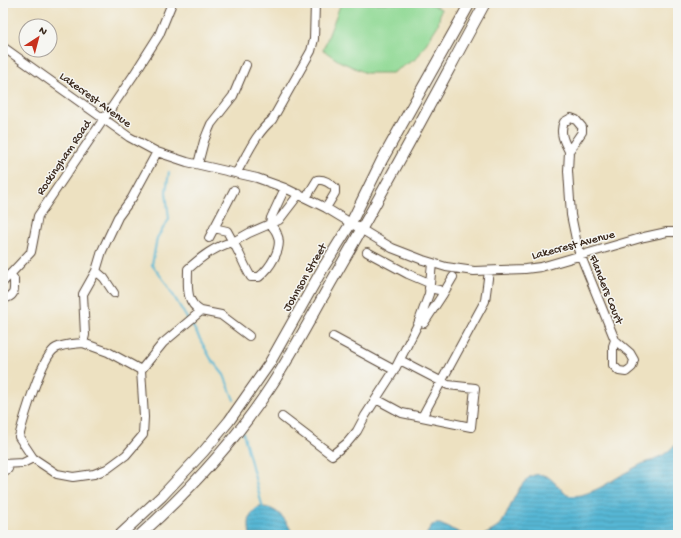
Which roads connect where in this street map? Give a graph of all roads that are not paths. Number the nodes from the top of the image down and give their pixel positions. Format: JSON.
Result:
{"nodes":[{"id":1,"x":172,"y":3,"type":"edge"},
{"id":2,"x":315,"y":3,"type":"edge"},
{"id":3,"x":470,"y":3,"type":"edge"},
{"id":4,"x":485,"y":3,"type":"edge"},
{"id":5,"x":3,"y":47,"type":"edge"},
{"id":6,"x":246,"y":65,"type":"dead end"},
{"id":7,"x":103,"y":119,"type":"junction"},
{"id":8,"x":569,"y":151,"type":"dead end"},
{"id":9,"x":157,"y":152,"type":"junction"},
{"id":10,"x":198,"y":164,"type":"junction"},
{"id":11,"x":237,"y":172,"type":"junction"},
{"id":12,"x":284,"y":188,"type":"junction"},
{"id":13,"x":234,"y":190,"type":"dead end"},
{"id":14,"x":303,"y":196,"type":"junction"},
{"id":15,"x":326,"y":208,"type":"junction"},
{"id":16,"x":270,"y":223,"type":"junction"},
{"id":17,"x":351,"y":223,"type":"junction"},
{"id":18,"x":214,"y":228,"type":"junction"},
{"id":19,"x":362,"y":230,"type":"junction"},
{"id":20,"x":678,"y":232,"type":"edge"},
{"id":21,"x":209,"y":238,"type":"dead end"},
{"id":22,"x":233,"y":242,"type":"junction"},
{"id":23,"x":367,"y":252,"type":"dead end"},
{"id":24,"x":581,"y":256,"type":"junction"},
{"id":25,"x":432,"y":263,"type":"junction"},
{"id":26,"x":96,"y":271,"type":"junction"},
{"id":27,"x":489,"y":271,"type":"junction"},
{"id":28,"x":10,"y":274,"type":"junction"},
{"id":29,"x":453,"y":277,"type":"dead end"},
{"id":30,"x":3,"y":282,"type":"edge"},
{"id":31,"x":429,"y":286,"type":"junction"},
{"id":32,"x":114,"y":292,"type":"dead end"},
{"id":33,"x":443,"y":294,"type":"junction"},
{"id":34,"x":3,"y":299,"type":"edge"},
{"id":35,"x":201,"y":311,"type":"junction"},
{"id":36,"x":424,"y":323,"type":"dead end"},
{"id":37,"x":250,"y":336,"type":"dead end"},
{"id":38,"x":333,"y":337,"type":"dead end"},
{"id":39,"x":615,"y":340,"type":"dead end"},
{"id":40,"x":83,"y":343,"type":"junction"},
{"id":41,"x":400,"y":360,"type":"junction"},
{"id":42,"x":141,"y":370,"type":"junction"},
{"id":43,"x":394,"y":370,"type":"junction"},
{"id":44,"x":441,"y":382,"type":"junction"},
{"id":45,"x":376,"y":399,"type":"junction"},
{"id":46,"x":282,"y":416,"type":"dead end"},
{"id":47,"x":422,"y":417,"type":"junction"},
{"id":48,"x":33,"y":458,"type":"junction"},
{"id":49,"x":4,"y":467,"type":"edge"},
{"id":50,"x":120,"y":535,"type":"edge"},
{"id":51,"x":140,"y":535,"type":"edge"}],
"edges":[{"from":1,"to":7,"type":"street","name":"Rockingham Road"},
{"from":2,"to":11,"type":"street"},
{"from":3,"to":17,"type":"main road","name":"Johnson Street"},
{"from":4,"to":19,"type":"main road"},
{"from":5,"to":7,"type":"street","name":"Lakecrest Avenue"},
{"from":6,"to":10,"type":"street"},
{"from":7,"to":9,"type":"street","name":"Lakecrest Avenue"},
{"from":7,"to":28,"type":"street","name":"Rockingham Road"},
{"from":8,"to":24,"type":"street","name":"Flanders Court"},
{"from":9,"to":10,"type":"street","name":"Lakecrest Avenue"},
{"from":9,"to":26,"type":"street"},
{"from":10,"to":11,"type":"street","name":"Lakecrest Avenue"},
{"from":11,"to":12,"type":"street","name":"Lakecrest Avenue"},
{"from":12,"to":14,"type":"street","name":"Lakecrest Avenue"},
{"from":12,"to":16,"type":"street"},
{"from":13,"to":18,"type":"street"},
{"from":14,"to":15,"type":"street","name":"Lakecrest Avenue"},
{"from":14,"to":15,"type":"street"},
{"from":14,"to":16,"type":"street"},
{"from":15,"to":17,"type":"street","name":"Lakecrest Avenue"},
{"from":16,"to":22,"type":"street"},
{"from":16,"to":22,"type":"street"},
{"from":17,"to":19,"type":"street","name":"Lakecrest Avenue"},
{"from":17,"to":50,"type":"main road","name":"Johnson Street"},
{"from":18,"to":21,"type":"street"},
{"from":18,"to":22,"type":"street"},
{"from":19,"to":25,"type":"street","name":"Lakecrest Avenue"},
{"from":19,"to":51,"type":"main road"},
{"from":20,"to":24,"type":"street","name":"Lakecrest Avenue"},
{"from":22,"to":35,"type":"street"},
{"from":23,"to":31,"type":"street"},
{"from":24,"to":27,"type":"street","name":"Lakecrest Avenue"},
{"from":24,"to":39,"type":"street","name":"Flanders Court"},
{"from":25,"to":27,"type":"street","name":"Lakecrest Avenue"},
{"from":25,"to":31,"type":"street"},
{"from":26,"to":32,"type":"street"},
{"from":26,"to":40,"type":"street"},
{"from":27,"to":44,"type":"street"},
{"from":28,"to":30,"type":"street","name":"Rockingham Road"},
{"from":28,"to":34,"type":"street"},
{"from":29,"to":33,"type":"street"},
{"from":31,"to":33,"type":"street"},
{"from":31,"to":41,"type":"street"},
{"from":33,"to":36,"type":"street"},
{"from":35,"to":37,"type":"street"},
{"from":35,"to":42,"type":"street"},
{"from":38,"to":43,"type":"street"},
{"from":40,"to":42,"type":"street"},
{"from":40,"to":48,"type":"street"},
{"from":41,"to":43,"type":"street"},
{"from":41,"to":44,"type":"street"},
{"from":42,"to":48,"type":"street"},
{"from":43,"to":45,"type":"street"},
{"from":44,"to":47,"type":"street"},
{"from":44,"to":47,"type":"street"},
{"from":45,"to":46,"type":"street"},
{"from":45,"to":47,"type":"street"},
{"from":48,"to":49,"type":"street"}]}
